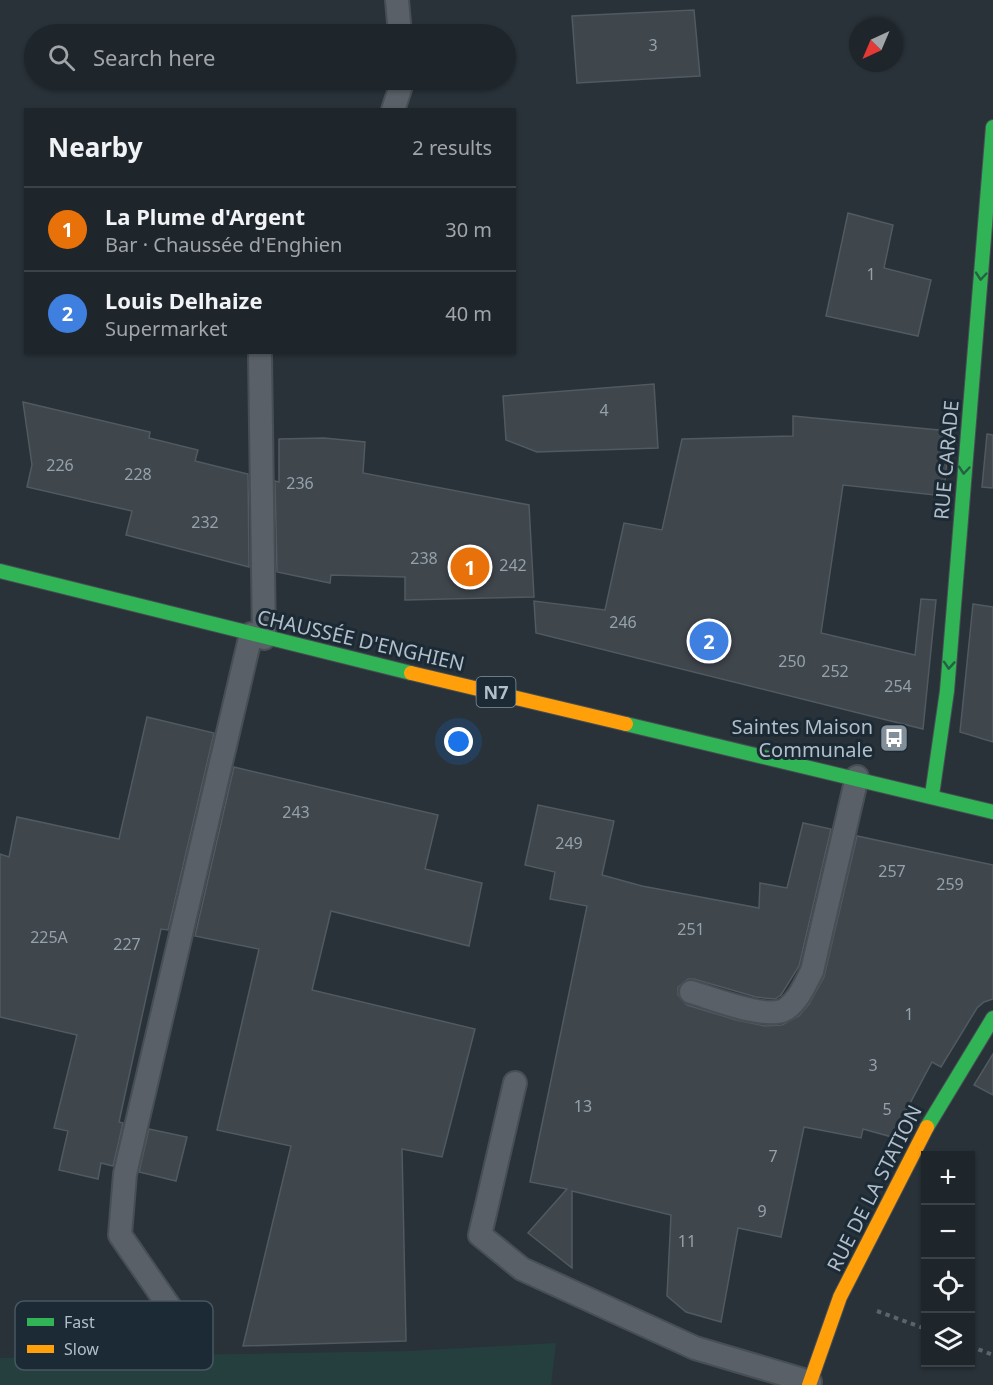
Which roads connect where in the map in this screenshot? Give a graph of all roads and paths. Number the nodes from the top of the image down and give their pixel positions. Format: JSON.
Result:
{"nodes":[{"id":1,"x":398,"y":0,"type":"edge"},
{"id":2,"x":399,"y":24,"type":"edge"},
{"id":3,"x":400,"y":90,"type":"edge"},
{"id":4,"x":394,"y":108,"type":"edge"},
{"id":5,"x":993,"y":127,"type":"edge"},
{"id":6,"x":260,"y":356,"type":"dead end"},
{"id":7,"x":0,"y":571,"type":"edge"},
{"id":8,"x":257,"y":636,"type":"junction"},
{"id":9,"x":857,"y":777,"type":"junction"},
{"id":10,"x":932,"y":795,"type":"junction"},
{"id":11,"x":993,"y":812,"type":"edge"},
{"id":12,"x":691,"y":992,"type":"dead end"},
{"id":13,"x":993,"y":1018,"type":"edge"},
{"id":14,"x":515,"y":1083,"type":"dead end"},
{"id":15,"x":840,"y":1297,"type":"junction"},
{"id":16,"x":166,"y":1301,"type":"edge"},
{"id":17,"x":921,"y":1327,"type":"edge"},
{"id":18,"x":975,"y":1348,"type":"edge"},
{"id":19,"x":993,"y":1355,"type":"edge"},
{"id":20,"x":810,"y":1383,"type":"edge"}],
"edges":[{"from":1,"to":2,"type":"lane"},
{"from":3,"to":4,"type":"lane"},
{"from":5,"to":10,"type":"street","name":"RUE CARADE","one_way":true},
{"from":6,"to":8,"type":"lane"},
{"from":7,"to":8,"type":"street","name":"CHAUSSÉE D'ENGHIEN","number":"N7"},
{"from":8,"to":9,"type":"street","name":"CHAUSSÉE D'ENGHIEN","number":"N7"},
{"from":8,"to":16,"type":"lane"},
{"from":9,"to":10,"type":"street","name":"CHAUSSÉE D'ENGHIEN","number":"N7"},
{"from":9,"to":12,"type":"lane"},
{"from":10,"to":11,"type":"street","name":"CHAUSSÉE D'ENGHIEN","number":"N7"},
{"from":13,"to":15,"type":"street","name":"RUE DE LA STATION"},
{"from":14,"to":20,"type":"lane"},
{"from":15,"to":17,"type":"path"},
{"from":15,"to":20,"type":"street","name":"RUE DE LA STATION"},
{"from":18,"to":19,"type":"path"}]}
